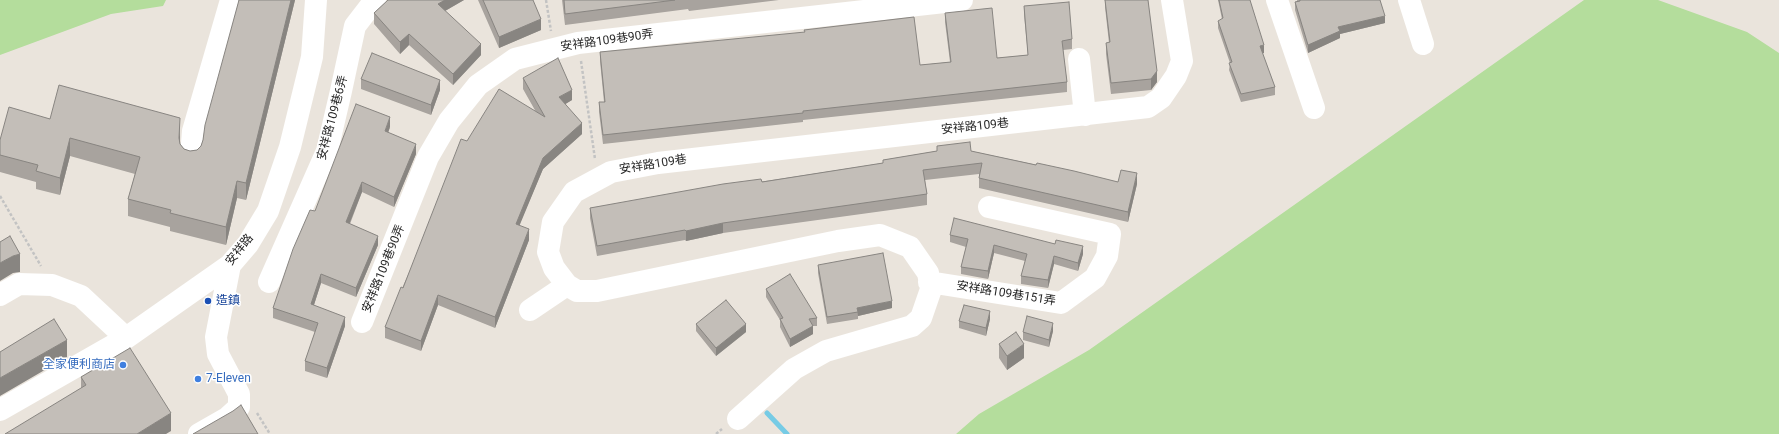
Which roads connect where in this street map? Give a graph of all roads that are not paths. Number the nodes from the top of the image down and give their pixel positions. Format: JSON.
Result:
{"nodes":[{"id":1,"x":230,"y":0,"type":"edge"},
{"id":2,"x":316,"y":0,"type":"edge"},
{"id":3,"x":375,"y":0,"type":"edge"},
{"id":4,"x":962,"y":0,"type":"edge"},
{"id":5,"x":1172,"y":0,"type":"edge"},
{"id":6,"x":1276,"y":0,"type":"edge"},
{"id":7,"x":1409,"y":0,"type":"edge"},
{"id":8,"x":1423,"y":44,"type":"dead end"},
{"id":9,"x":1079,"y":59,"type":"dead end"},
{"id":10,"x":1314,"y":108,"type":"dead end"},
{"id":11,"x":1085,"y":115,"type":"junction"},
{"id":12,"x":191,"y":156,"type":"edge"},
{"id":13,"x":989,"y":207,"type":"dead end"},
{"id":14,"x":230,"y":265,"type":"junction"},
{"id":15,"x":269,"y":282,"type":"dead end"},
{"id":16,"x":929,"y":282,"type":"junction"},
{"id":17,"x":567,"y":285,"type":"junction"},
{"id":18,"x":0,"y":295,"type":"edge"},
{"id":19,"x":530,"y":310,"type":"dead end"},
{"id":20,"x":362,"y":322,"type":"dead end"},
{"id":21,"x":126,"y":338,"type":"junction"},
{"id":22,"x":0,"y":410,"type":"edge"},
{"id":23,"x":738,"y":419,"type":"dead end"},
{"id":24,"x":199,"y":434,"type":"edge"}],
"edges":[{"from":1,"to":12,"type":"street"},
{"from":2,"to":14,"type":"street","name":"安祥路"},
{"from":3,"to":15,"type":"street","name":"安祥路109巷6弄"},
{"from":4,"to":20,"type":"street","name":"安祥路109巷90弄"},
{"from":5,"to":11,"type":"street","name":"安祥路109巷"},
{"from":6,"to":10,"type":"street"},
{"from":7,"to":8,"type":"street"},
{"from":9,"to":11,"type":"street"},
{"from":11,"to":17,"type":"street","name":"安祥路109巷"},
{"from":13,"to":16,"type":"street","name":"安祥路109巷151弄"},
{"from":14,"to":21,"type":"street","name":"安祥路"},
{"from":14,"to":24,"type":"street"},
{"from":16,"to":17,"type":"street"},
{"from":16,"to":23,"type":"street"},
{"from":17,"to":19,"type":"street"},
{"from":18,"to":21,"type":"street"},
{"from":21,"to":22,"type":"street","name":"安祥路"}]}
